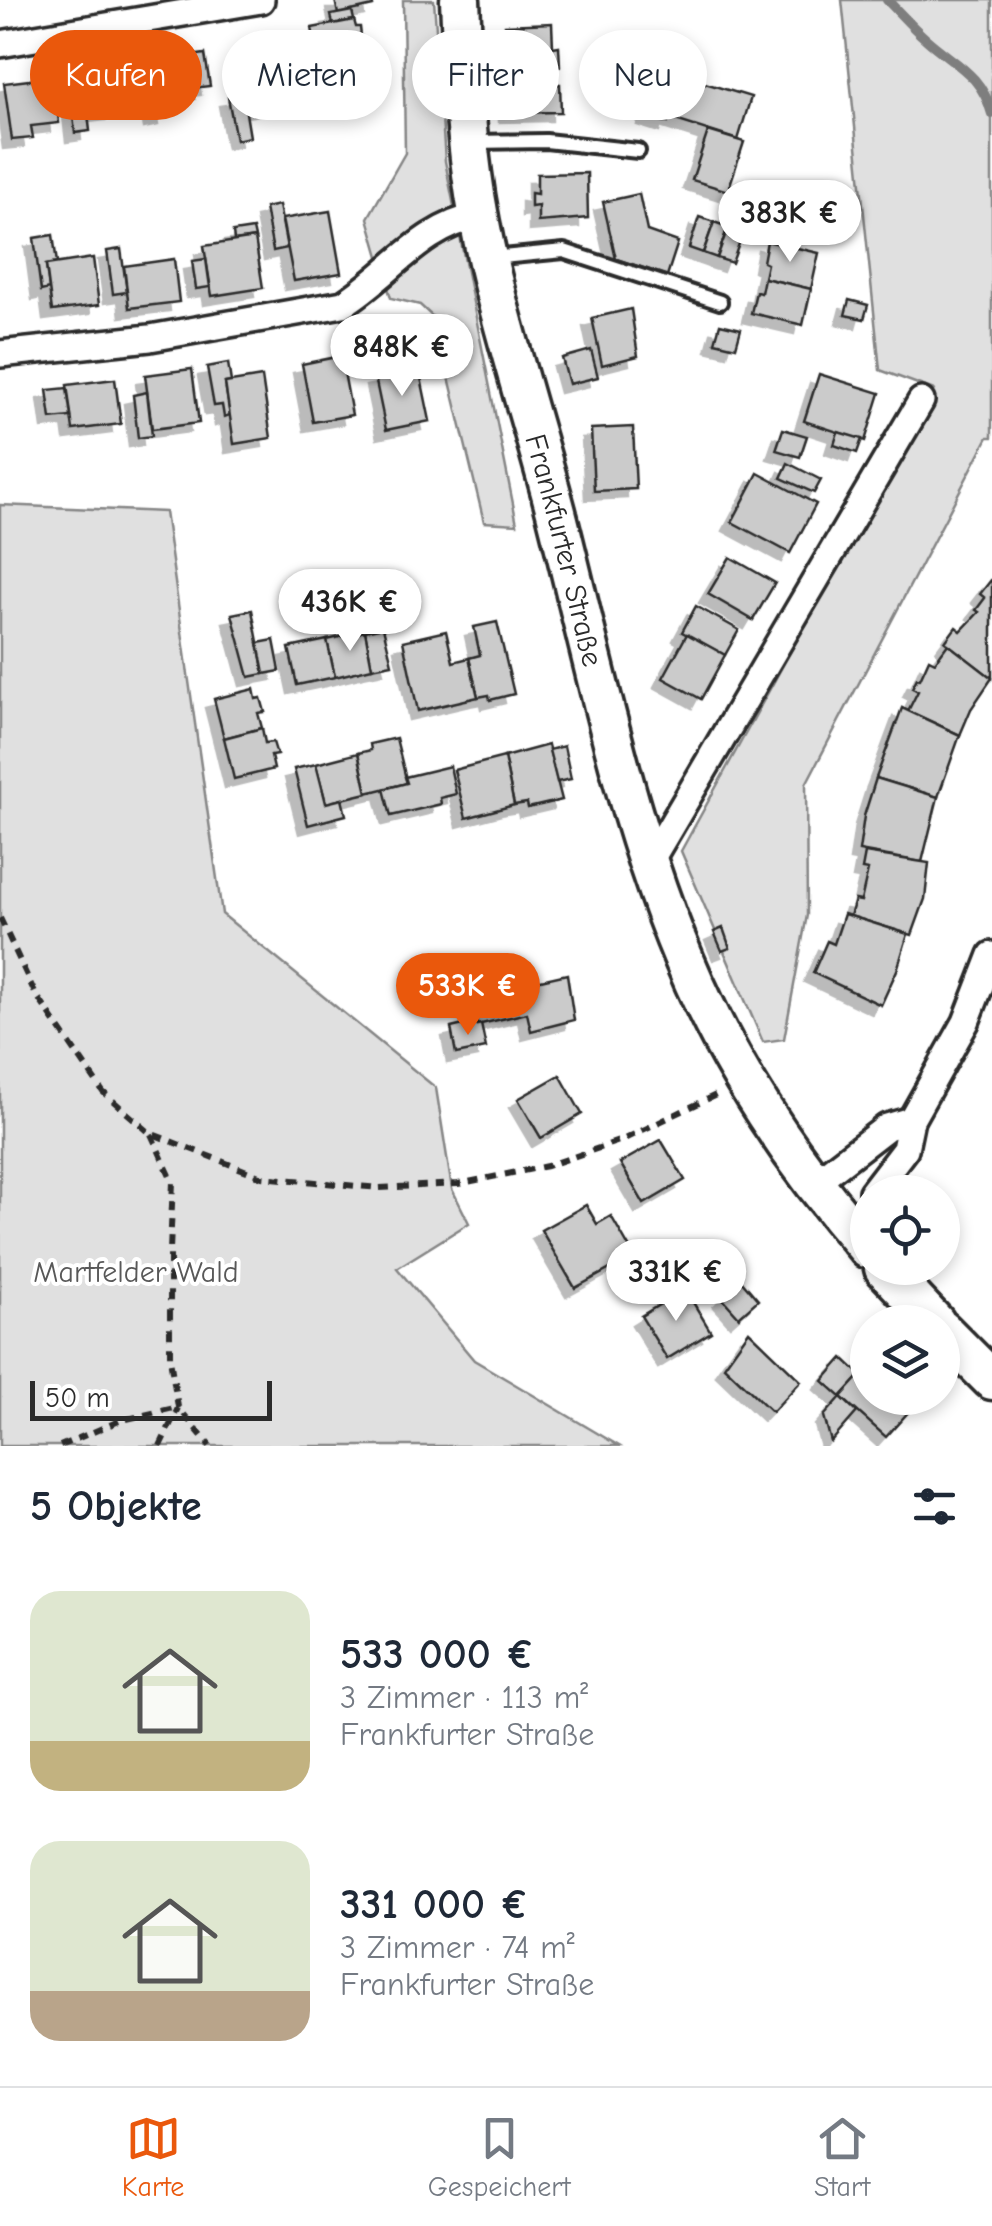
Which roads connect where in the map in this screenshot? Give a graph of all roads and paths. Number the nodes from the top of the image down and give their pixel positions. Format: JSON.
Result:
{"nodes":[{"id":1,"x":261,"y":0,"type":"edge"},
{"id":2,"x":460,"y":0,"type":"edge"},
{"id":3,"x":0,"y":44,"type":"edge"},
{"id":4,"x":469,"y":142,"type":"junction"},
{"id":5,"x":638,"y":151,"type":"dead end"},
{"id":6,"x":480,"y":216,"type":"junction"},
{"id":7,"x":489,"y":259,"type":"junction"},
{"id":8,"x":720,"y":302,"type":"dead end"},
{"id":9,"x":0,"y":354,"type":"edge"},
{"id":10,"x":922,"y":400,"type":"dead end"},
{"id":11,"x":649,"y":863,"type":"junction"},
{"id":12,"x":0,"y":918,"type":"edge"},
{"id":13,"x":992,"y":955,"type":"edge"},
{"id":14,"x":746,"y":1081,"type":"junction"},
{"id":15,"x":911,"y":1120,"type":"junction"},
{"id":16,"x":150,"y":1134,"type":"junction"},
{"id":17,"x":888,"y":1175,"type":"edge"},
{"id":18,"x":814,"y":1184,"type":"junction"},
{"id":19,"x":850,"y":1207,"type":"edge"},
{"id":20,"x":900,"y":1285,"type":"edge"},
{"id":21,"x":920,"y":1305,"type":"edge"},
{"id":22,"x":960,"y":1348,"type":"edge"},
{"id":23,"x":992,"y":1380,"type":"edge"},
{"id":24,"x":178,"y":1406,"type":"junction"},
{"id":25,"x":60,"y":1446,"type":"edge"},
{"id":26,"x":160,"y":1446,"type":"edge"},
{"id":27,"x":210,"y":1446,"type":"edge"}],
"edges":[{"from":1,"to":3,"type":"street"},
{"from":2,"to":4,"type":"main road","name":"Frankfurter Straße"},
{"from":4,"to":5,"type":"lane"},
{"from":4,"to":6,"type":"main road","name":"Frankfurter Straße"},
{"from":6,"to":7,"type":"main road","name":"Frankfurter Straße"},
{"from":6,"to":9,"type":"street"},
{"from":7,"to":8,"type":"lane"},
{"from":7,"to":11,"type":"main road","name":"Frankfurter Straße"},
{"from":10,"to":11,"type":"street"},
{"from":11,"to":14,"type":"main road","name":"Frankfurter Straße"},
{"from":12,"to":16,"type":"path"},
{"from":13,"to":15,"type":"street"},
{"from":14,"to":16,"type":"path"},
{"from":14,"to":18,"type":"main road","name":"Frankfurter Straße"},
{"from":15,"to":17,"type":"street"},
{"from":15,"to":18,"type":"street"},
{"from":16,"to":24,"type":"path"},
{"from":18,"to":19,"type":"main road","name":"Frankfurter Straße"},
{"from":20,"to":21,"type":"main road"},
{"from":22,"to":23,"type":"main road"},
{"from":24,"to":25,"type":"path"},
{"from":24,"to":26,"type":"path"},
{"from":24,"to":27,"type":"path"}]}
